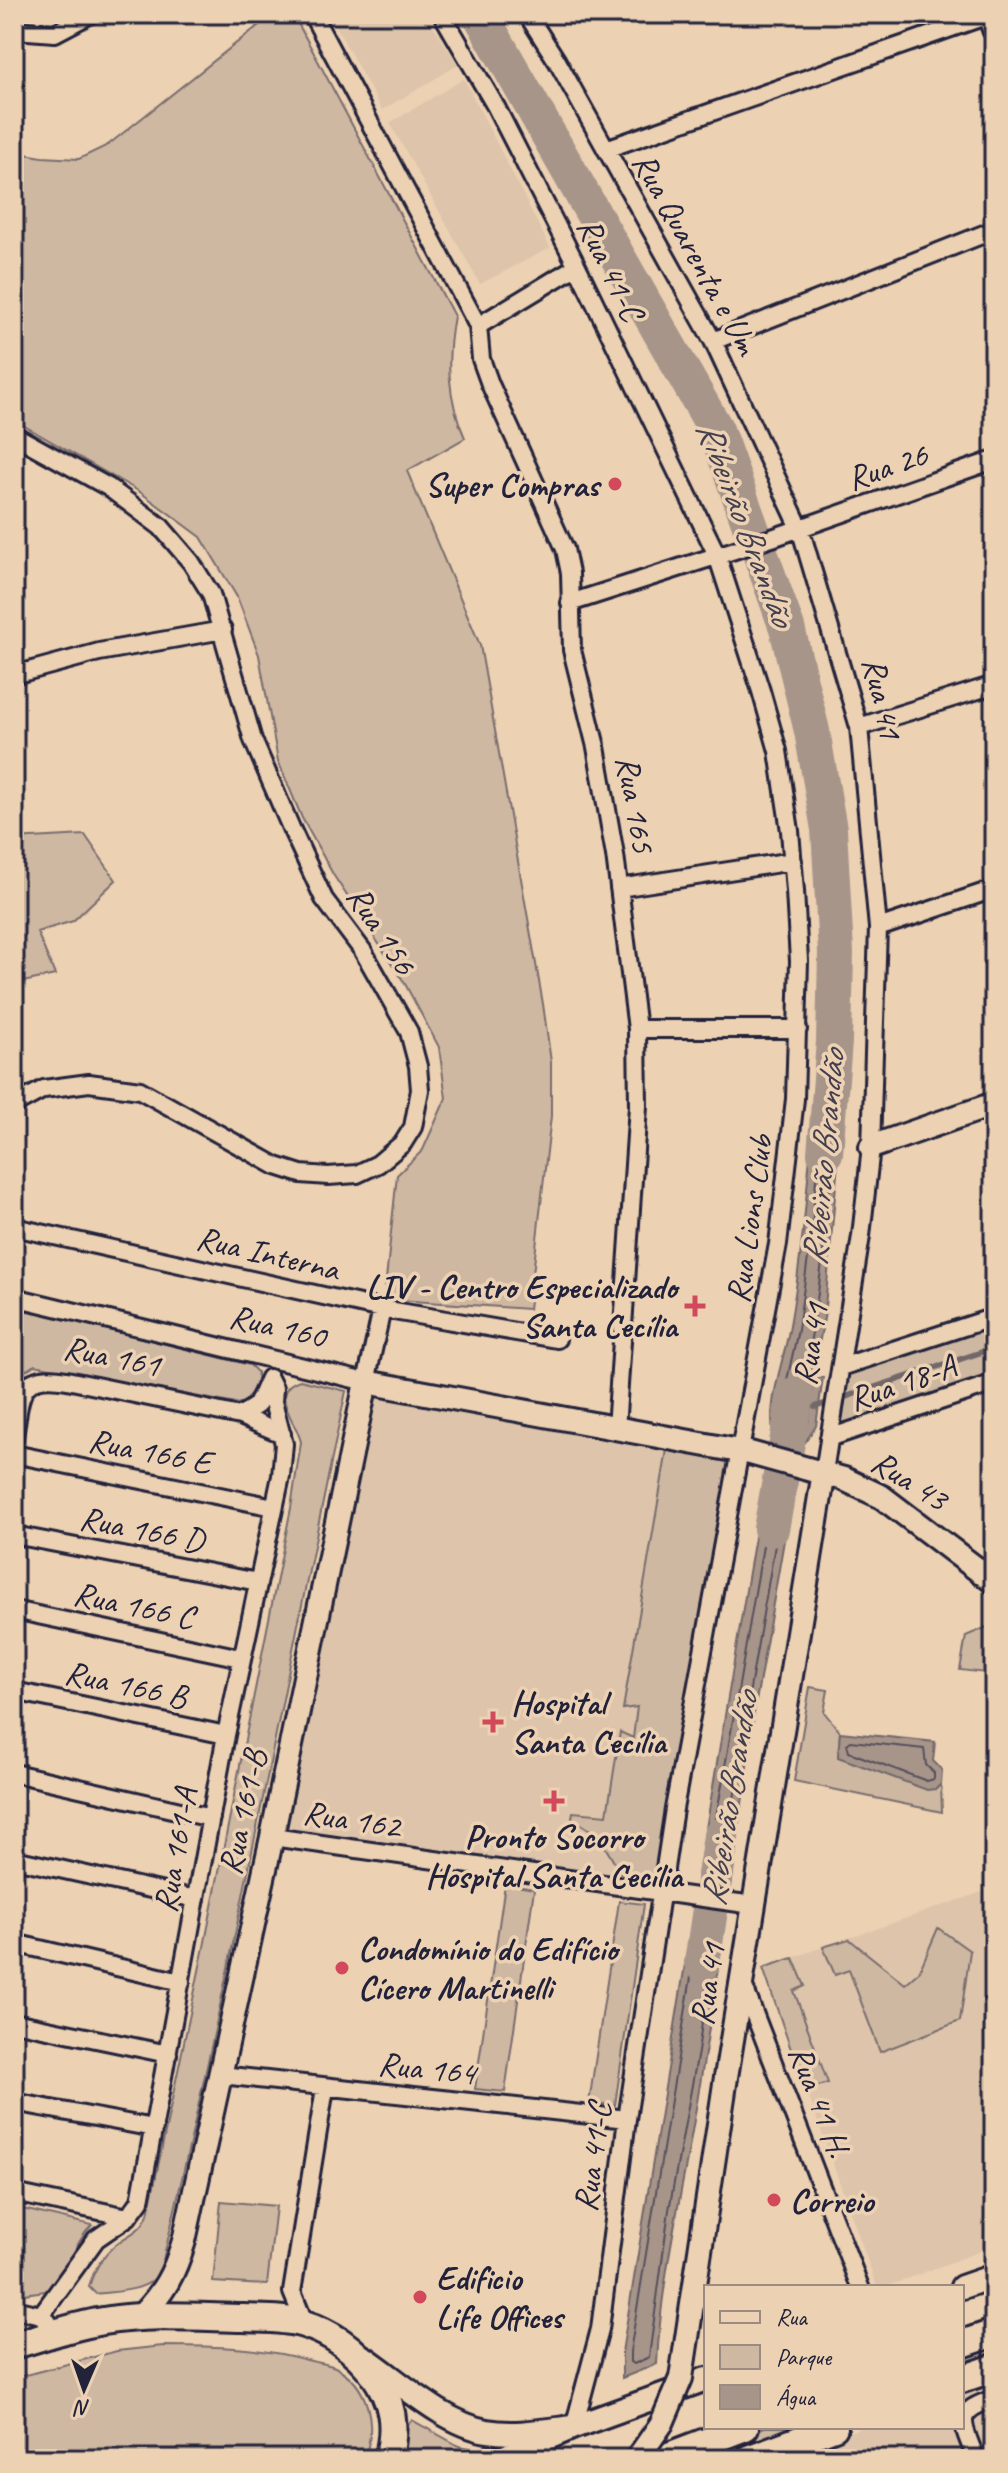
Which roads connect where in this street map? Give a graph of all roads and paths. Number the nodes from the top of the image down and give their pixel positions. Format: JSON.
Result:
{"nodes":[{"id":1,"x":91,"y":14,"type":"edge"},
{"id":2,"x":312,"y":14,"type":"edge"},
{"id":3,"x":442,"y":14,"type":"edge"},
{"id":4,"x":527,"y":14,"type":"edge"},
{"id":5,"x":990,"y":14,"type":"edge"},
{"id":6,"x":994,"y":29,"type":"edge"},
{"id":7,"x":14,"y":30,"type":"edge"},
{"id":8,"x":606,"y":149,"type":"junction"},
{"id":9,"x":994,"y":230,"type":"edge"},
{"id":10,"x":577,"y":266,"type":"junction"},
{"id":11,"x":478,"y":326,"type":"junction"},
{"id":12,"x":713,"y":341,"type":"junction"},
{"id":13,"x":14,"y":435,"type":"edge"},
{"id":14,"x":994,"y":460,"type":"edge"},
{"id":15,"x":800,"y":528,"type":"junction"},
{"id":16,"x":717,"y":555,"type":"junction"},
{"id":17,"x":570,"y":603,"type":"junction"},
{"id":18,"x":223,"y":630,"type":"junction"},
{"id":19,"x":14,"y":675,"type":"edge"},
{"id":20,"x":994,"y":685,"type":"edge"},
{"id":21,"x":859,"y":727,"type":"junction"},
{"id":22,"x":793,"y":861,"type":"junction"},
{"id":23,"x":619,"y":888,"type":"junction"},
{"id":24,"x":994,"y":889,"type":"edge"},
{"id":25,"x":878,"y":928,"type":"junction"},
{"id":26,"x":637,"y":1029,"type":"junction"},
{"id":27,"x":798,"y":1029,"type":"junction"},
{"id":28,"x":994,"y":1104,"type":"edge"},
{"id":29,"x":14,"y":1105,"type":"edge"},
{"id":30,"x":871,"y":1147,"type":"junction"},
{"id":31,"x":14,"y":1227,"type":"edge"},
{"id":32,"x":19,"y":1296,"type":"edge"},
{"id":33,"x":382,"y":1309,"type":"junction"},
{"id":34,"x":994,"y":1317,"type":"edge"},
{"id":35,"x":557,"y":1339,"type":"dead end"},
{"id":36,"x":274,"y":1361,"type":"junction"},
{"id":37,"x":840,"y":1371,"type":"junction"},
{"id":38,"x":269,"y":1378,"type":"junction"},
{"id":39,"x":366,"y":1382,"type":"junction"},
{"id":40,"x":994,"y":1383,"type":"edge"},
{"id":41,"x":240,"y":1416,"type":"junction"},
{"id":42,"x":616,"y":1429,"type":"junction"},
{"id":43,"x":282,"y":1434,"type":"junction"},
{"id":44,"x":14,"y":1437,"type":"edge"},
{"id":45,"x":829,"y":1438,"type":"junction"},
{"id":46,"x":744,"y":1452,"type":"junction"},
{"id":47,"x":14,"y":1454,"type":"edge"},
{"id":48,"x":822,"y":1470,"type":"junction"},
{"id":49,"x":274,"y":1507,"type":"junction"},
{"id":50,"x":14,"y":1535,"type":"edge"},
{"id":51,"x":992,"y":1578,"type":"edge"},
{"id":52,"x":258,"y":1582,"type":"junction"},
{"id":53,"x":14,"y":1610,"type":"edge"},
{"id":54,"x":241,"y":1658,"type":"junction"},
{"id":55,"x":14,"y":1691,"type":"edge"},
{"id":56,"x":226,"y":1735,"type":"junction"},
{"id":57,"x":14,"y":1773,"type":"edge"},
{"id":58,"x":211,"y":1818,"type":"junction"},
{"id":59,"x":272,"y":1837,"type":"junction"},
{"id":60,"x":14,"y":1859,"type":"edge"},
{"id":61,"x":662,"y":1893,"type":"junction"},
{"id":62,"x":196,"y":1899,"type":"junction"},
{"id":63,"x":746,"y":1904,"type":"junction"},
{"id":64,"x":14,"y":1943,"type":"edge"},
{"id":65,"x":742,"y":1981,"type":"junction"},
{"id":66,"x":181,"y":1982,"type":"junction"},
{"id":67,"x":14,"y":2022,"type":"edge"},
{"id":68,"x":168,"y":2054,"type":"junction"},
{"id":69,"x":221,"y":2075,"type":"junction"},
{"id":70,"x":325,"y":2088,"type":"junction"},
{"id":71,"x":14,"y":2102,"type":"edge"},
{"id":72,"x":627,"y":2119,"type":"junction"},
{"id":73,"x":154,"y":2128,"type":"junction"},
{"id":74,"x":14,"y":2193,"type":"edge"},
{"id":75,"x":128,"y":2217,"type":"junction"},
{"id":76,"x":994,"y":2276,"type":"edge"},
{"id":77,"x":859,"y":2285,"type":"edge"},
{"id":78,"x":964,"y":2286,"type":"edge"},
{"id":79,"x":14,"y":2309,"type":"edge"},
{"id":80,"x":140,"y":2317,"type":"junction"},
{"id":81,"x":49,"y":2323,"type":"junction"},
{"id":82,"x":305,"y":2324,"type":"junction"},
{"id":83,"x":994,"y":2333,"type":"edge"},
{"id":84,"x":964,"y":2343,"type":"edge"},
{"id":85,"x":14,"y":2345,"type":"edge"},
{"id":86,"x":357,"y":2352,"type":"junction"},
{"id":87,"x":994,"y":2368,"type":"edge"},
{"id":88,"x":964,"y":2378,"type":"edge"},
{"id":89,"x":704,"y":2380,"type":"edge"},
{"id":90,"x":994,"y":2399,"type":"edge"},
{"id":91,"x":569,"y":2429,"type":"junction"},
{"id":92,"x":740,"y":2429,"type":"edge"},
{"id":93,"x":829,"y":2429,"type":"edge"},
{"id":94,"x":388,"y":2459,"type":"edge"},
{"id":95,"x":499,"y":2459,"type":"edge"},
{"id":96,"x":637,"y":2459,"type":"edge"},
{"id":97,"x":661,"y":2459,"type":"edge"},
{"id":98,"x":748,"y":2459,"type":"edge"},
{"id":99,"x":976,"y":2459,"type":"edge"}],
"edges":[{"from":1,"to":7,"type":"street"},
{"from":2,"to":11,"type":"street"},
{"from":3,"to":10,"type":"street","name":"Rua 41-C"},
{"from":4,"to":8,"type":"street","name":"Rua Quarenta e Um"},
{"from":5,"to":6,"type":"street"},
{"from":5,"to":8,"type":"street"},
{"from":8,"to":12,"type":"street","name":"Rua Quarenta e Um"},
{"from":9,"to":12,"type":"street"},
{"from":10,"to":11,"type":"street"},
{"from":10,"to":16,"type":"street","name":"Rua 41-C"},
{"from":11,"to":17,"type":"street","name":"Rua 165"},
{"from":12,"to":15,"type":"street","name":"Rua Quarenta e Um"},
{"from":13,"to":18,"type":"street","name":"Rua 156"},
{"from":14,"to":15,"type":"street","name":"Rua 26"},
{"from":15,"to":16,"type":"street","name":"Rua 26"},
{"from":15,"to":21,"type":"street","name":"Rua 41"},
{"from":16,"to":17,"type":"street","name":"Rua 26"},
{"from":16,"to":22,"type":"street","name":"Rua Lions Club"},
{"from":17,"to":23,"type":"street","name":"Rua 165"},
{"from":18,"to":19,"type":"street"},
{"from":18,"to":29,"type":"street","name":"Rua 156"},
{"from":20,"to":21,"type":"street"},
{"from":21,"to":25,"type":"street","name":"Rua 41"},
{"from":22,"to":23,"type":"street"},
{"from":22,"to":27,"type":"street","name":"Rua Lions Club"},
{"from":23,"to":26,"type":"street","name":"Rua 165"},
{"from":24,"to":25,"type":"street"},
{"from":25,"to":30,"type":"street","name":"Rua 41"},
{"from":26,"to":27,"type":"street"},
{"from":26,"to":42,"type":"street","name":"Rua 165"},
{"from":27,"to":46,"type":"street","name":"Rua Lions Club"},
{"from":28,"to":30,"type":"street"},
{"from":30,"to":37,"type":"street","name":"Rua 41"},
{"from":31,"to":33,"type":"street","name":"Rua Interna"},
{"from":32,"to":36,"type":"street","name":"Rua 160"},
{"from":33,"to":35,"type":"street","name":"Rua Interna"},
{"from":33,"to":39,"type":"street","name":"Rua 161-B"},
{"from":34,"to":37,"type":"street"},
{"from":36,"to":38,"type":"street","name":"Rua 161-A"},
{"from":36,"to":39,"type":"street","name":"Rua 160"},
{"from":37,"to":45,"type":"street","name":"Rua 41"},
{"from":38,"to":41,"type":"street"},
{"from":38,"to":43,"type":"street","name":"Rua 161-A"},
{"from":39,"to":42,"type":"street","name":"Rua 160"},
{"from":39,"to":59,"type":"street","name":"Rua 161-B"},
{"from":40,"to":45,"type":"street","name":"Rua 18-A"},
{"from":41,"to":43,"type":"street","name":"Rua 161"},
{"from":41,"to":44,"type":"street","name":"Rua 161"},
{"from":42,"to":46,"type":"street","name":"Rua 160"},
{"from":43,"to":49,"type":"street","name":"Rua 161-A"},
{"from":45,"to":48,"type":"street","name":"Rua 41"},
{"from":46,"to":48,"type":"street"},
{"from":46,"to":61,"type":"street","name":"Rua Lions Club"},
{"from":47,"to":49,"type":"street","name":"Rua 166 E"},
{"from":48,"to":51,"type":"street","name":"Rua 43"},
{"from":48,"to":63,"type":"street","name":"Rua 41"},
{"from":49,"to":52,"type":"street","name":"Rua 161-A"},
{"from":50,"to":52,"type":"street","name":"Rua 166 D"},
{"from":52,"to":54,"type":"street","name":"Rua 161-A"},
{"from":53,"to":54,"type":"street","name":"Rua 166 C"},
{"from":54,"to":56,"type":"street","name":"Rua 161-A"},
{"from":55,"to":56,"type":"street","name":"Rua 166 B"},
{"from":56,"to":58,"type":"street","name":"Rua 161-A"},
{"from":57,"to":58,"type":"street"},
{"from":58,"to":62,"type":"street","name":"Rua 161-A"},
{"from":59,"to":61,"type":"street","name":"Rua 162"},
{"from":59,"to":69,"type":"street","name":"Rua 161-B"},
{"from":60,"to":62,"type":"street"},
{"from":61,"to":63,"type":"street","name":"Rua 162"},
{"from":61,"to":72,"type":"street","name":"Rua 41-C"},
{"from":62,"to":66,"type":"street","name":"Rua 161-A"},
{"from":63,"to":65,"type":"street","name":"Rua 41"},
{"from":64,"to":66,"type":"street"},
{"from":65,"to":77,"type":"street","name":"Rua 41 H."},
{"from":65,"to":96,"type":"street","name":"Rua 41","bridge":true},
{"from":66,"to":68,"type":"street","name":"Rua 161-A"},
{"from":67,"to":68,"type":"street"},
{"from":68,"to":73,"type":"street","name":"Rua 161-A"},
{"from":69,"to":70,"type":"street","name":"Rua 164"},
{"from":69,"to":80,"type":"street","name":"Rua 161-B"},
{"from":70,"to":72,"type":"street","name":"Rua 164"},
{"from":70,"to":82,"type":"street"},
{"from":71,"to":73,"type":"street"},
{"from":72,"to":91,"type":"street","name":"Rua 41-C"},
{"from":73,"to":75,"type":"street","name":"Rua 161-A"},
{"from":74,"to":75,"type":"street"},
{"from":75,"to":81,"type":"street"},
{"from":76,"to":78,"type":"street"},
{"from":79,"to":81,"type":"street"},
{"from":80,"to":81,"type":"main road"},
{"from":80,"to":82,"type":"main road"},
{"from":81,"to":85,"type":"main road"},
{"from":82,"to":86,"type":"main road"},
{"from":83,"to":84,"type":"main road"},
{"from":86,"to":91,"type":"street"},
{"from":86,"to":94,"type":"main road"},
{"from":87,"to":88,"type":"main road"},
{"from":89,"to":91,"type":"street"},
{"from":90,"to":99,"type":"street"},
{"from":91,"to":95,"type":"street"},
{"from":92,"to":97,"type":"main road"},
{"from":93,"to":98,"type":"main road"}]}
